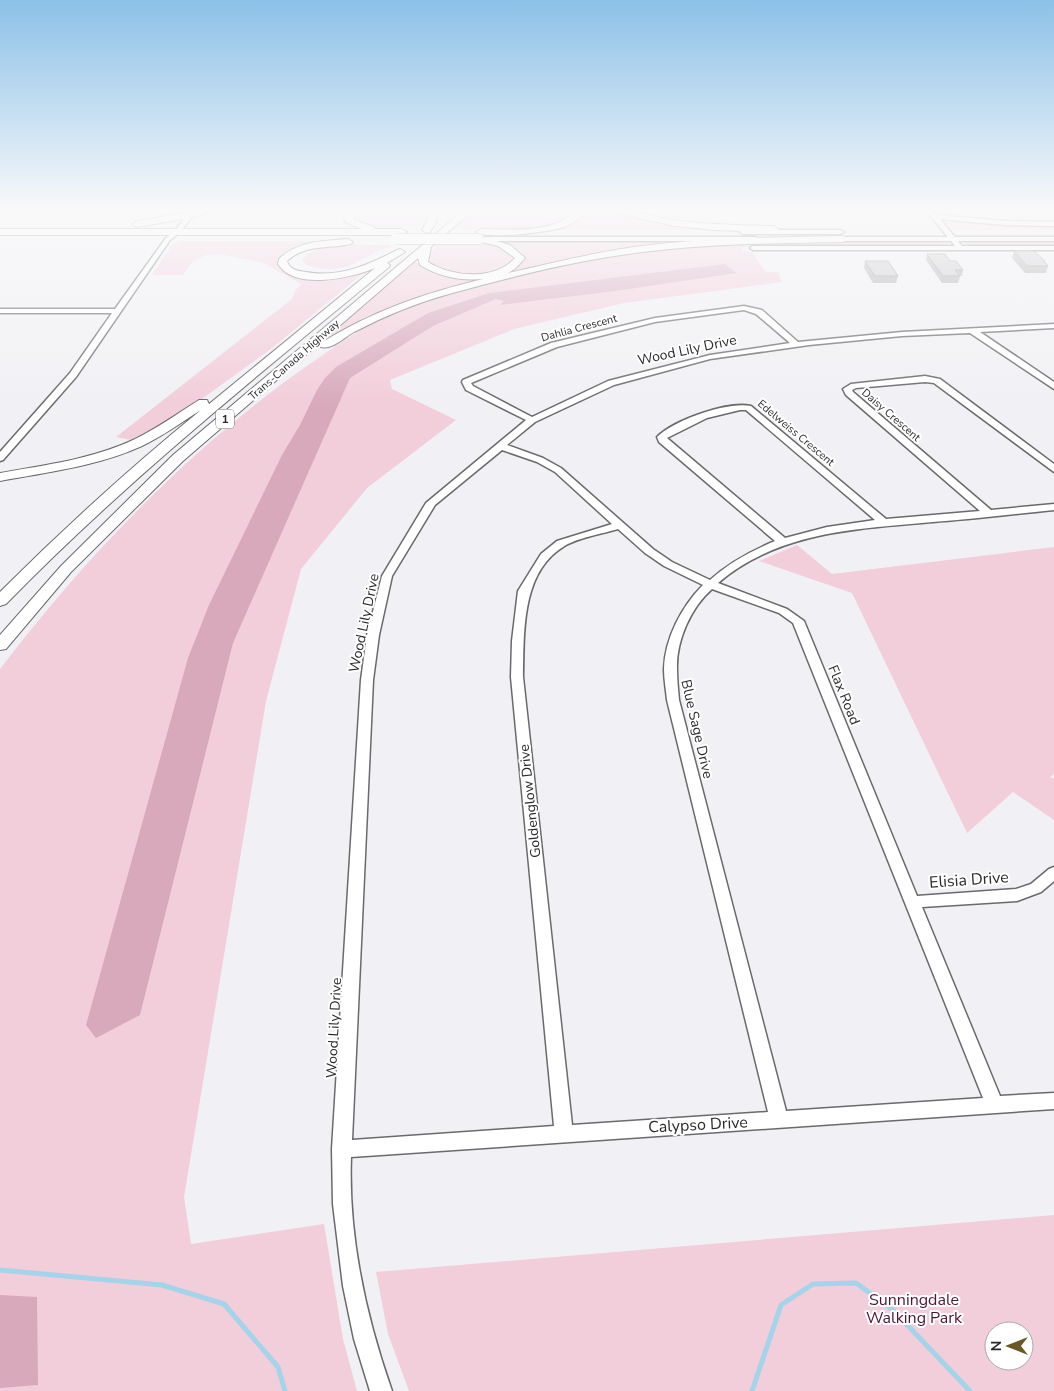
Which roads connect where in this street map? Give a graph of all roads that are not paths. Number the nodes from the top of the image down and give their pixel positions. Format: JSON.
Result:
{"nodes":[{"id":1,"x":144,"y":275,"type":"edge"},
{"id":2,"x":302,"y":275,"type":"edge"},
{"id":3,"x":343,"y":275,"type":"edge"},
{"id":4,"x":373,"y":275,"type":"edge"},
{"id":5,"x":392,"y":275,"type":"edge"},
{"id":6,"x":451,"y":275,"type":"edge"},
{"id":7,"x":482,"y":275,"type":"edge"},
{"id":8,"x":513,"y":275,"type":"edge"},
{"id":9,"x":0,"y":311,"type":"edge"},
{"id":10,"x":119,"y":311,"type":"junction"},
{"id":11,"x":1054,"y":326,"type":"edge"},
{"id":12,"x":971,"y":330,"type":"junction"},
{"id":13,"x":797,"y":345,"type":"junction"},
{"id":14,"x":286,"y":347,"type":"junction"},
{"id":15,"x":1054,"y":386,"type":"edge"},
{"id":16,"x":247,"y":400,"type":"junction"},
{"id":17,"x":532,"y":420,"type":"junction"},
{"id":18,"x":500,"y":446,"type":"junction"},
{"id":19,"x":0,"y":458,"type":"edge"},
{"id":20,"x":1054,"y":469,"type":"edge"},
{"id":21,"x":0,"y":477,"type":"edge"},
{"id":22,"x":1054,"y":507,"type":"edge"},
{"id":23,"x":989,"y":514,"type":"junction"},
{"id":24,"x":884,"y":523,"type":"junction"},
{"id":25,"x":619,"y":526,"type":"junction"},
{"id":26,"x":784,"y":542,"type":"junction"},
{"id":27,"x":710,"y":584,"type":"junction"},
{"id":28,"x":0,"y":601,"type":"edge"},
{"id":29,"x":0,"y":645,"type":"edge"},
{"id":30,"x":1054,"y":873,"type":"edge"},
{"id":31,"x":911,"y":902,"type":"junction"},
{"id":32,"x":1054,"y":1101,"type":"edge"},
{"id":33,"x":995,"y":1105,"type":"junction"},
{"id":34,"x":779,"y":1120,"type":"junction"},
{"id":35,"x":564,"y":1132,"type":"junction"},
{"id":36,"x":341,"y":1149,"type":"junction"},
{"id":37,"x":381,"y":1391,"type":"edge"}],
"edges":[{"from":1,"to":10,"type":"street"},
{"from":2,"to":3,"type":"highway"},
{"from":4,"to":14,"type":"highway","name":"Trans-Canada Highway","number":"1"},
{"from":5,"to":16,"type":"highway","name":"Trans-Canada Highway","number":"1"},
{"from":6,"to":7,"type":"highway"},
{"from":8,"to":16,"type":"highway"},
{"from":9,"to":10,"type":"street"},
{"from":10,"to":19,"type":"street"},
{"from":11,"to":12,"type":"street","name":"Wood Lily Drive"},
{"from":12,"to":13,"type":"street","name":"Wood Lily Drive"},
{"from":12,"to":15,"type":"street"},
{"from":13,"to":17,"type":"street","name":"Wood Lily Drive"},
{"from":13,"to":17,"type":"street","name":"Dahlia Crescent"},
{"from":14,"to":21,"type":"highway"},
{"from":14,"to":28,"type":"highway","name":"Trans-Canada Highway","number":"1"},
{"from":16,"to":29,"type":"highway","name":"Trans-Canada Highway","number":"1"},
{"from":17,"to":18,"type":"street","name":"Wood Lily Drive"},
{"from":18,"to":25,"type":"street","name":"Flax Road"},
{"from":18,"to":36,"type":"street","name":"Wood Lily Drive"},
{"from":20,"to":23,"type":"street","name":"Daisy Crescent"},
{"from":22,"to":23,"type":"street","name":"Blue Sage Drive"},
{"from":23,"to":24,"type":"street","name":"Blue Sage Drive"},
{"from":24,"to":26,"type":"street","name":"Blue Sage Drive"},
{"from":24,"to":26,"type":"street","name":"Edelweiss Crescent"},
{"from":25,"to":27,"type":"street","name":"Flax Road"},
{"from":25,"to":35,"type":"street","name":"Goldenglow Drive"},
{"from":26,"to":27,"type":"street","name":"Blue Sage Drive"},
{"from":27,"to":31,"type":"street","name":"Flax Road"},
{"from":27,"to":34,"type":"street","name":"Blue Sage Drive"},
{"from":30,"to":31,"type":"street","name":"Elisia Drive"},
{"from":31,"to":33,"type":"street","name":"Flax Road"},
{"from":32,"to":33,"type":"street","name":"Calypso Drive"},
{"from":33,"to":34,"type":"street","name":"Calypso Drive"},
{"from":34,"to":35,"type":"street","name":"Calypso Drive"},
{"from":35,"to":36,"type":"street","name":"Calypso Drive"},
{"from":36,"to":37,"type":"street","name":"Wood Lily Drive"}]}
